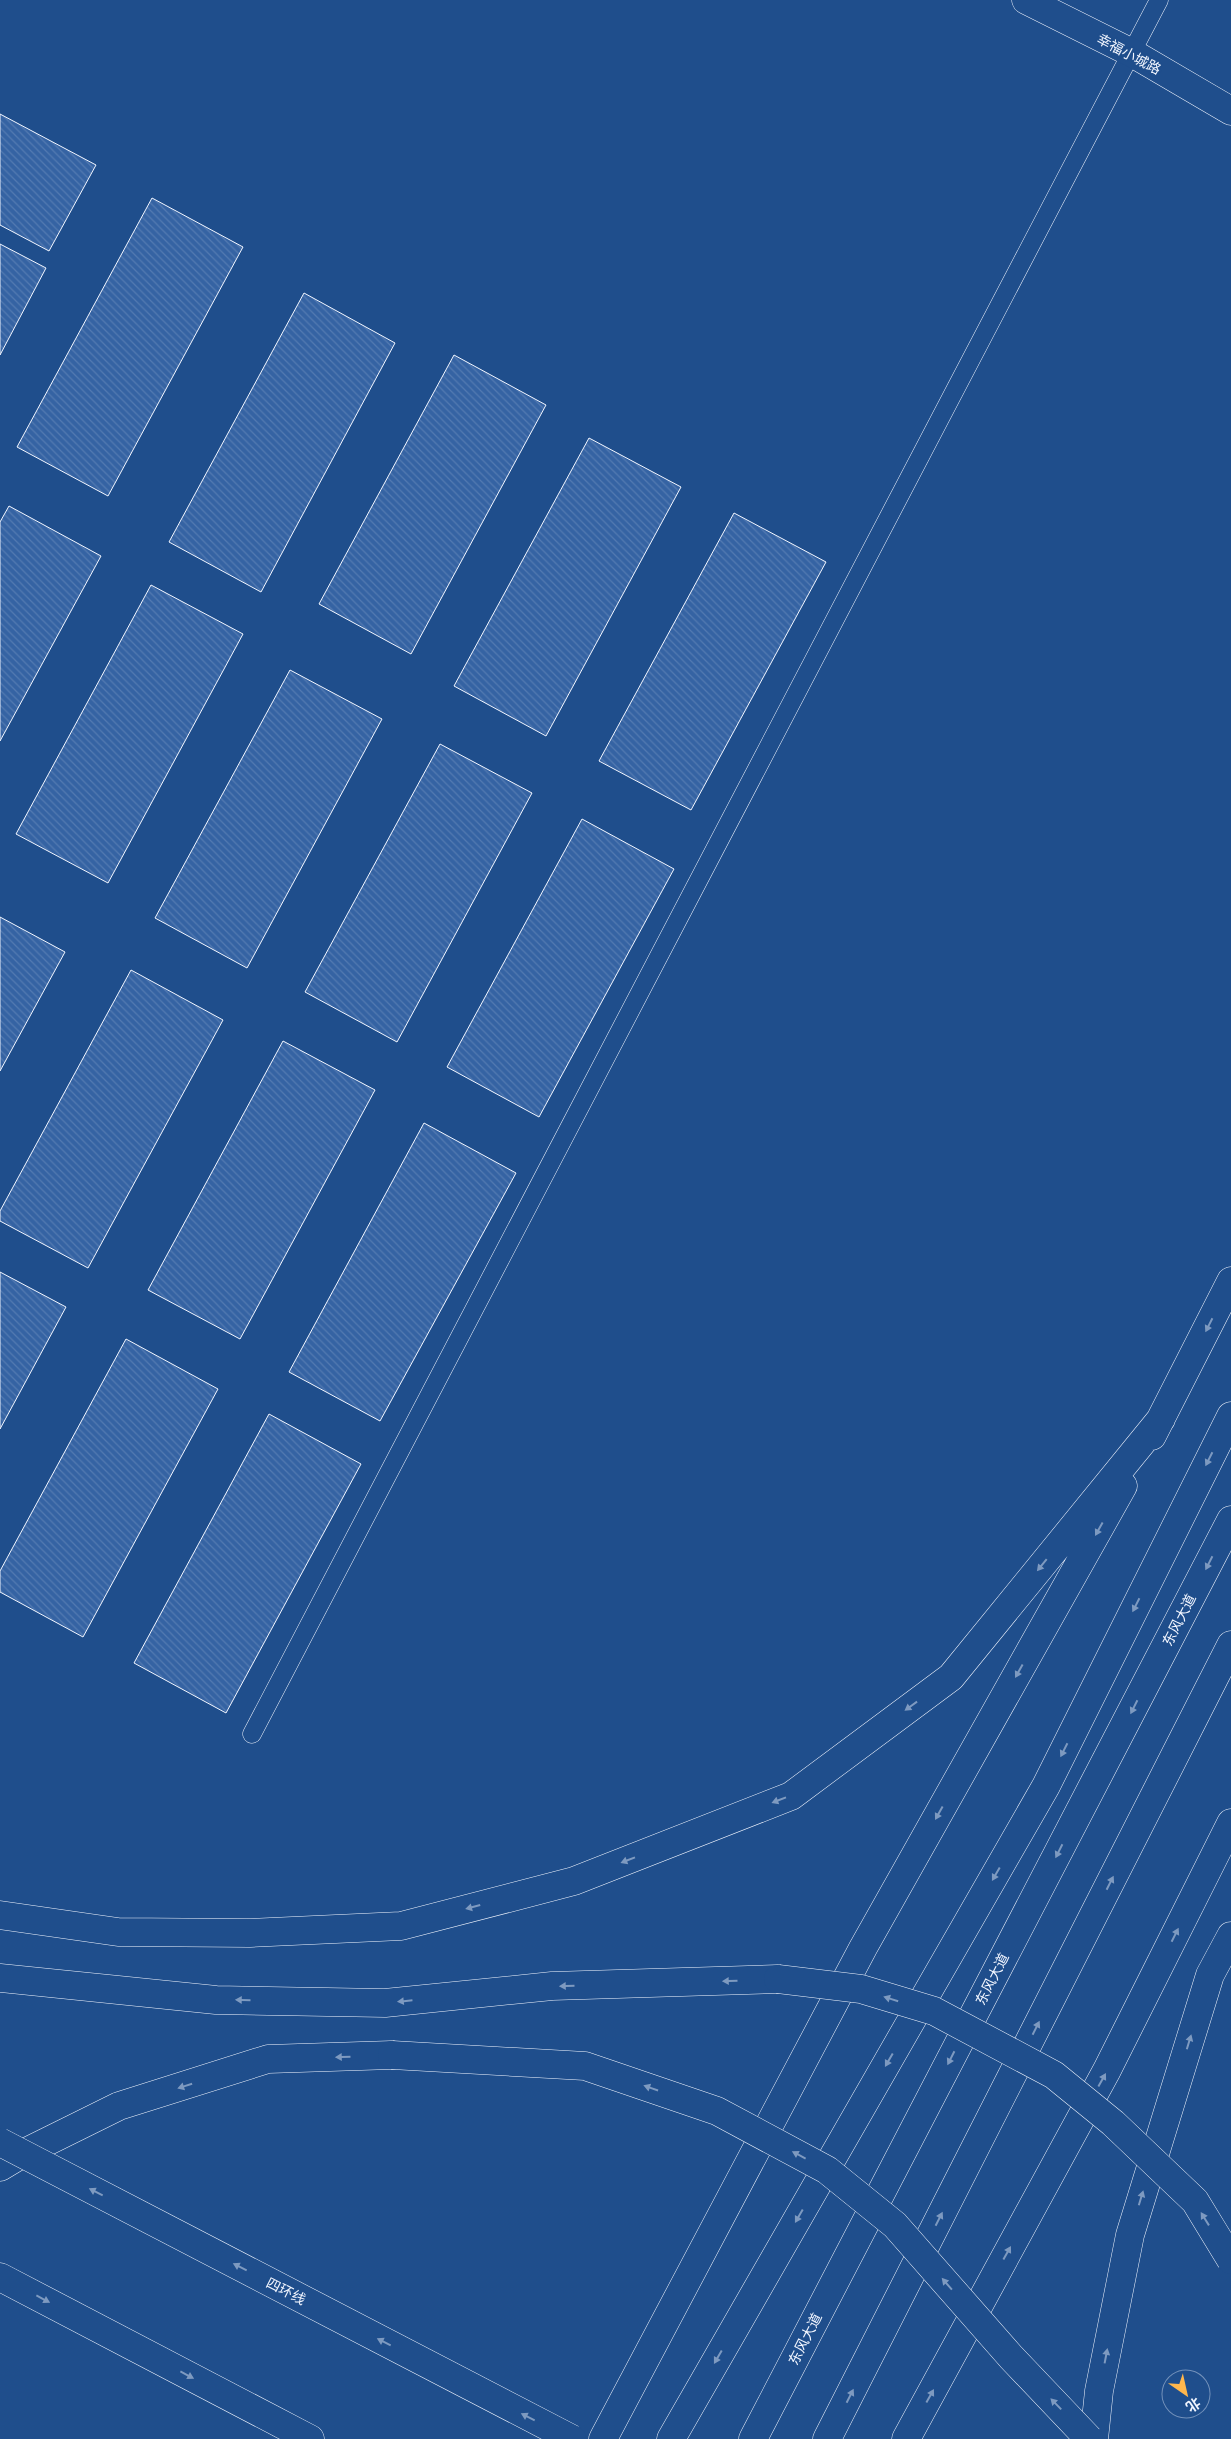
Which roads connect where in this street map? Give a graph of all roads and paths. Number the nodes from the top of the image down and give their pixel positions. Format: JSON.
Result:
{"nodes":[{"id":1,"x":1026,"y":0,"type":"edge"},
{"id":2,"x":1159,"y":0,"type":"edge"},
{"id":3,"x":1132,"y":53,"type":"junction"},
{"id":4,"x":1231,"y":111,"type":"edge"},
{"id":5,"x":1231,"y":1281,"type":"edge"},
{"id":6,"x":1231,"y":1416,"type":"edge"},
{"id":7,"x":1161,"y":1419,"type":"junction"},
{"id":8,"x":1231,"y":1520,"type":"edge"},
{"id":9,"x":1231,"y":1645,"type":"edge"},
{"id":10,"x":252,"y":1734,"type":"dead end"},
{"id":11,"x":1231,"y":1823,"type":"edge"},
{"id":12,"x":0,"y":1915,"type":"edge"},
{"id":13,"x":1231,"y":1936,"type":"edge"},
{"id":14,"x":0,"y":1978,"type":"edge"},
{"id":15,"x":0,"y":2142,"type":"edge"},
{"id":16,"x":0,"y":2167,"type":"edge"},
{"id":17,"x":1231,"y":2260,"type":"edge"},
{"id":18,"x":0,"y":2277,"type":"edge"},
{"id":19,"x":310,"y":2439,"type":"edge"},
{"id":20,"x":572,"y":2439,"type":"edge"},
{"id":21,"x":603,"y":2439,"type":"edge"},
{"id":22,"x":671,"y":2439,"type":"edge"},
{"id":23,"x":753,"y":2439,"type":"edge"},
{"id":24,"x":828,"y":2439,"type":"edge"},
{"id":25,"x":906,"y":2439,"type":"edge"},
{"id":26,"x":1090,"y":2439,"type":"edge"},
{"id":27,"x":1094,"y":2439,"type":"edge"}],
"edges":[{"from":1,"to":3,"type":"main road","name":"幸福小城路"},
{"from":2,"to":3,"type":"lane"},
{"from":3,"to":4,"type":"main road","name":"幸福小城路"},
{"from":3,"to":10,"type":"lane"},
{"from":5,"to":7,"type":"main road","one_way":true},
{"from":6,"to":22,"type":"main road","one_way":true},
{"from":7,"to":12,"type":"main road","one_way":true},
{"from":7,"to":21,"type":"main road","one_way":true},
{"from":8,"to":23,"type":"main road","name":"东风大道","one_way":true,"bridge":true},
{"from":24,"to":9,"type":"main road","one_way":true,"bridge":true},
{"from":25,"to":11,"type":"main road","one_way":true},
{"from":27,"to":13,"type":"main road","one_way":true},
{"from":17,"to":14,"type":"main road","one_way":true,"bridge":true},
{"from":20,"to":15,"type":"main road","name":"四环线","one_way":true,"bridge":true},
{"from":26,"to":16,"type":"main road","one_way":true,"bridge":true},
{"from":18,"to":19,"type":"main road","one_way":true}]}
